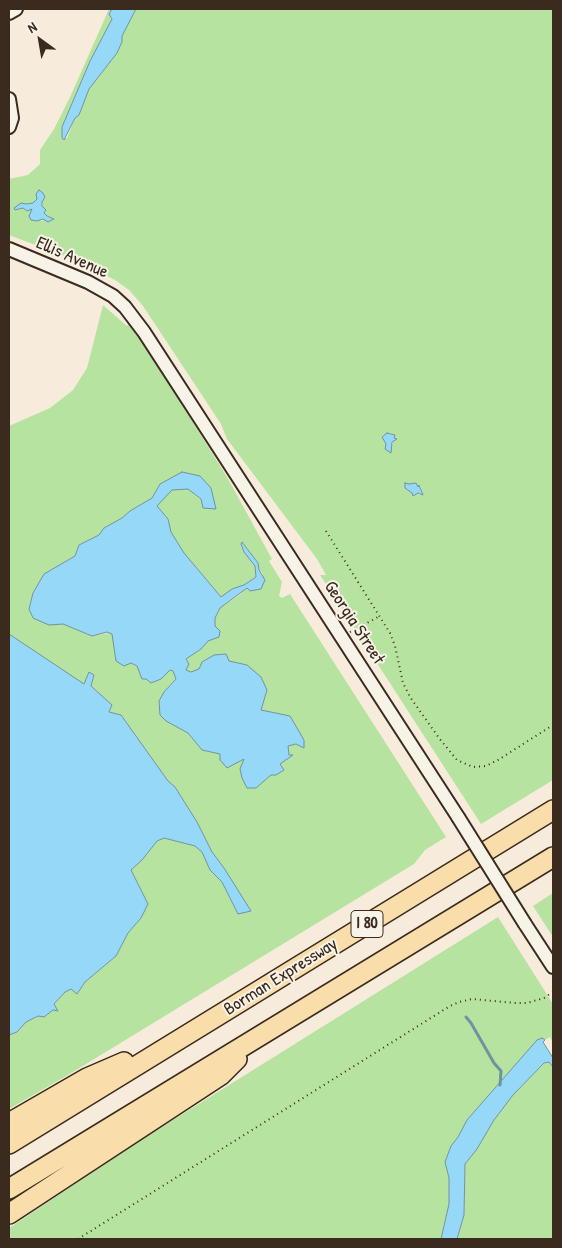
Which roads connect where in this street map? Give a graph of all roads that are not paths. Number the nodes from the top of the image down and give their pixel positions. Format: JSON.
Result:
{"nodes":[{"id":1,"x":16,"y":9,"type":"edge"},
{"id":2,"x":9,"y":13,"type":"edge"},
{"id":3,"x":9,"y":99,"type":"edge"},
{"id":4,"x":9,"y":127,"type":"edge"},
{"id":5,"x":9,"y":249,"type":"edge"},
{"id":6,"x":120,"y":301,"type":"joint"},
{"id":7,"x":553,"y":810,"type":"edge"},
{"id":8,"x":553,"y":857,"type":"edge"},
{"id":9,"x":553,"y":967,"type":"edge"},
{"id":10,"x":263,"y":1034,"type":"junction"},
{"id":11,"x":180,"y":1038,"type":"junction"},
{"id":12,"x":9,"y":1123,"type":"edge"},
{"id":13,"x":9,"y":1144,"type":"edge"},
{"id":14,"x":9,"y":1189,"type":"edge"},
{"id":15,"x":9,"y":1214,"type":"edge"}],
"edges":[{"from":1,"to":2,"type":"street"},
{"from":3,"to":4,"type":"street"},
{"from":5,"to":6,"type":"street","name":"Ellis Avenue"},
{"from":6,"to":9,"type":"street","name":"Georgia Street","bridge":true},
{"from":7,"to":11,"type":"highway","name":"Borman Expressway","number":"I 80"},
{"from":8,"to":10,"type":"highway","number":"I 80"},
{"from":10,"to":14,"type":"highway","number":"I 80"},
{"from":10,"to":15,"type":"highway"},
{"from":11,"to":12,"type":"highway"},
{"from":11,"to":13,"type":"highway","name":"Borman Expressway","number":"I 80"}]}
